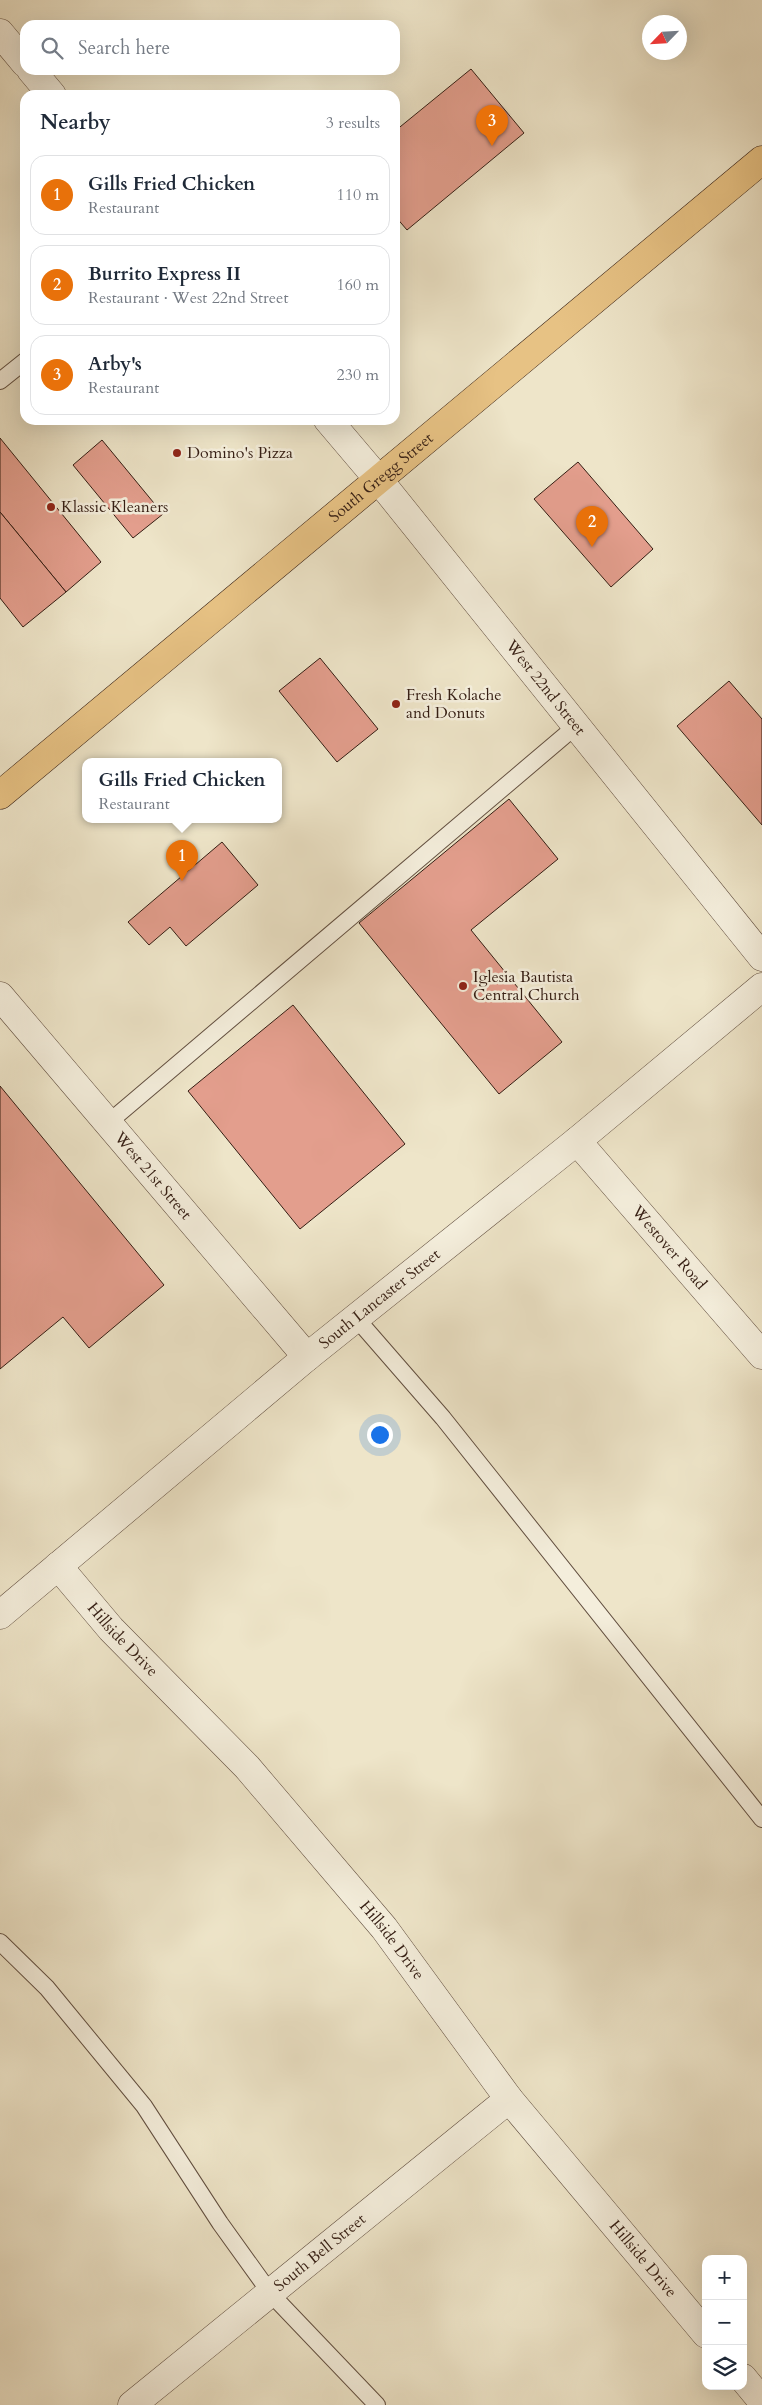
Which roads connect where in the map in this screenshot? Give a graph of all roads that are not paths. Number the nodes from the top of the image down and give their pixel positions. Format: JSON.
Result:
{"nodes":[{"id":1,"x":0,"y":33,"type":"edge"},
{"id":2,"x":20,"y":57,"type":"edge"},
{"id":3,"x":35,"y":75,"type":"edge"},
{"id":4,"x":48,"y":90,"type":"edge"},
{"id":5,"x":762,"y":160,"type":"edge"},
{"id":6,"x":20,"y":365,"type":"edge"},
{"id":7,"x":0,"y":382,"type":"edge"},
{"id":8,"x":332,"y":425,"type":"edge"},
{"id":9,"x":378,"y":478,"type":"junction"},
{"id":10,"x":576,"y":726,"type":"junction"},
{"id":11,"x":0,"y":795,"type":"edge"},
{"id":12,"x":762,"y":957,"type":"edge"},
{"id":13,"x":762,"y":987,"type":"edge"},
{"id":14,"x":0,"y":996,"type":"edge"},
{"id":15,"x":108,"y":1123,"type":"junction"},
{"id":16,"x":577,"y":1141,"type":"junction"},
{"id":17,"x":356,"y":1318,"type":"junction"},
{"id":18,"x":762,"y":1355,"type":"edge"},
{"id":19,"x":307,"y":1357,"type":"junction"},
{"id":20,"x":58,"y":1566,"type":"junction"},
{"id":21,"x":0,"y":1615,"type":"edge"},
{"id":22,"x":762,"y":1818,"type":"edge"},
{"id":23,"x":0,"y":1942,"type":"edge"},
{"id":24,"x":509,"y":2099,"type":"junction"},
{"id":25,"x":271,"y":2294,"type":"junction"},
{"id":26,"x":702,"y":2329,"type":"edge"},
{"id":27,"x":747,"y":2383,"type":"edge"},
{"id":28,"x":762,"y":2401,"type":"edge"},
{"id":29,"x":132,"y":2405,"type":"edge"},
{"id":30,"x":377,"y":2405,"type":"edge"}],
"edges":[{"from":1,"to":2,"type":"street"},
{"from":3,"to":4,"type":"street"},
{"from":5,"to":9,"type":"main road","name":"South Gregg Street"},
{"from":6,"to":7,"type":"lane"},
{"from":8,"to":9,"type":"street","name":"West 22nd Street"},
{"from":9,"to":10,"type":"street","name":"West 22nd Street"},
{"from":9,"to":11,"type":"main road","name":"South Gregg Street"},
{"from":10,"to":12,"type":"street","name":"West 22nd Street"},
{"from":10,"to":15,"type":"lane"},
{"from":13,"to":16,"type":"street","name":"South Lancaster Street"},
{"from":14,"to":15,"type":"street","name":"West 21st Street"},
{"from":15,"to":19,"type":"street","name":"West 21st Street"},
{"from":16,"to":17,"type":"street","name":"South Lancaster Street"},
{"from":16,"to":18,"type":"street","name":"Westover Road"},
{"from":17,"to":19,"type":"street","name":"South Lancaster Street"},
{"from":17,"to":22,"type":"lane"},
{"from":19,"to":20,"type":"street","name":"South Lancaster Street"},
{"from":20,"to":21,"type":"street","name":"South Lancaster Street"},
{"from":20,"to":24,"type":"street","name":"Hillside Drive"},
{"from":23,"to":25,"type":"lane"},
{"from":24,"to":25,"type":"street","name":"South Bell Street"},
{"from":24,"to":26,"type":"street","name":"Hillside Drive"},
{"from":25,"to":29,"type":"street","name":"South Bell Street"},
{"from":25,"to":30,"type":"lane"},
{"from":27,"to":28,"type":"street"}]}
